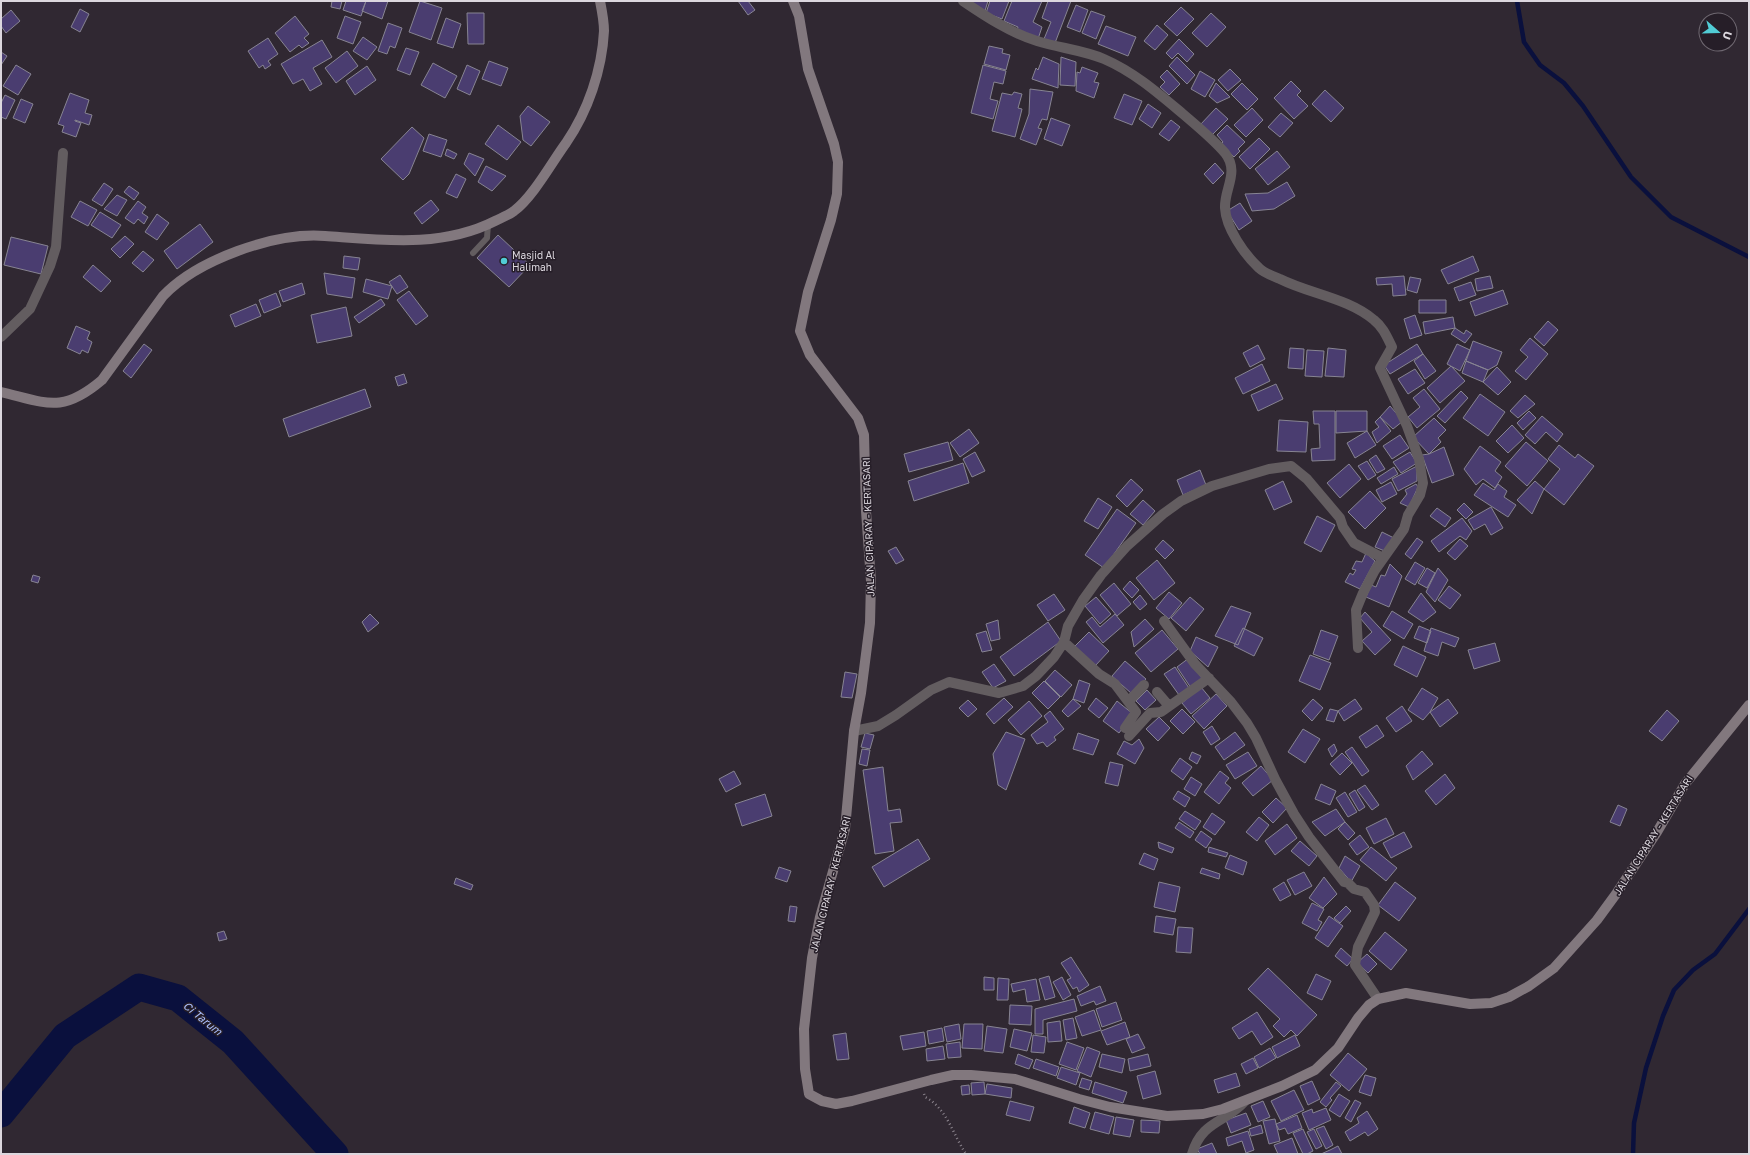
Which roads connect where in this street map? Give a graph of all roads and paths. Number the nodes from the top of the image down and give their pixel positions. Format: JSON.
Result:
{"nodes":[{"id":1,"x":600,"y":1,"type":"edge"},
{"id":2,"x":793,"y":1,"type":"edge"},
{"id":3,"x":963,"y":1,"type":"edge"},
{"id":4,"x":63,"y":153,"type":"dead end"},
{"id":5,"x":488,"y":224,"type":"junction"},
{"id":6,"x":473,"y":253,"type":"dead end"},
{"id":7,"x":1,"y":337,"type":"edge"},
{"id":8,"x":1,"y":392,"type":"edge"},
{"id":9,"x":1383,"y":558,"type":"junction"},
{"id":10,"x":1164,"y":621,"type":"dead end"},
{"id":11,"x":1064,"y":642,"type":"junction"},
{"id":12,"x":1358,"y":648,"type":"dead end"},
{"id":13,"x":1210,"y":678,"type":"junction"},
{"id":14,"x":1144,"y":685,"type":"dead end"},
{"id":15,"x":1157,"y":692,"type":"dead end"},
{"id":16,"x":1129,"y":702,"type":"junction"},
{"id":17,"x":1749,"y":705,"type":"edge"},
{"id":18,"x":1168,"y":706,"type":"junction"},
{"id":19,"x":854,"y":731,"type":"junction"},
{"id":20,"x":1378,"y":999,"type":"junction"},
{"id":21,"x":924,"y":1092,"type":"dead end"},
{"id":22,"x":1245,"y":1101,"type":"junction"},
{"id":23,"x":966,"y":1154,"type":"edge"},
{"id":24,"x":1192,"y":1154,"type":"edge"}],
"edges":[{"from":1,"to":5,"type":"main road"},
{"from":2,"to":19,"type":"main road","name":"JALAN CIPARAY - KERTASARI"},
{"from":3,"to":9,"type":"street"},
{"from":4,"to":7,"type":"street"},
{"from":5,"to":6,"type":"lane"},
{"from":5,"to":8,"type":"main road"},
{"from":9,"to":11,"type":"street"},
{"from":9,"to":12,"type":"street"},
{"from":10,"to":13,"type":"street"},
{"from":11,"to":16,"type":"street"},
{"from":11,"to":19,"type":"street"},
{"from":13,"to":18,"type":"street"},
{"from":13,"to":20,"type":"street"},
{"from":14,"to":16,"type":"street"},
{"from":15,"to":18,"type":"street"},
{"from":16,"to":18,"type":"street"},
{"from":17,"to":20,"type":"main road","name":"JALAN CIPARAY - KERTASARI"},
{"from":19,"to":22,"type":"main road","name":"JALAN CIPARAY - KERTASARI"},
{"from":20,"to":22,"type":"main road","name":"JALAN CIPARAY - KERTASARI"},
{"from":21,"to":23,"type":"path"},
{"from":22,"to":24,"type":"street"}]}
